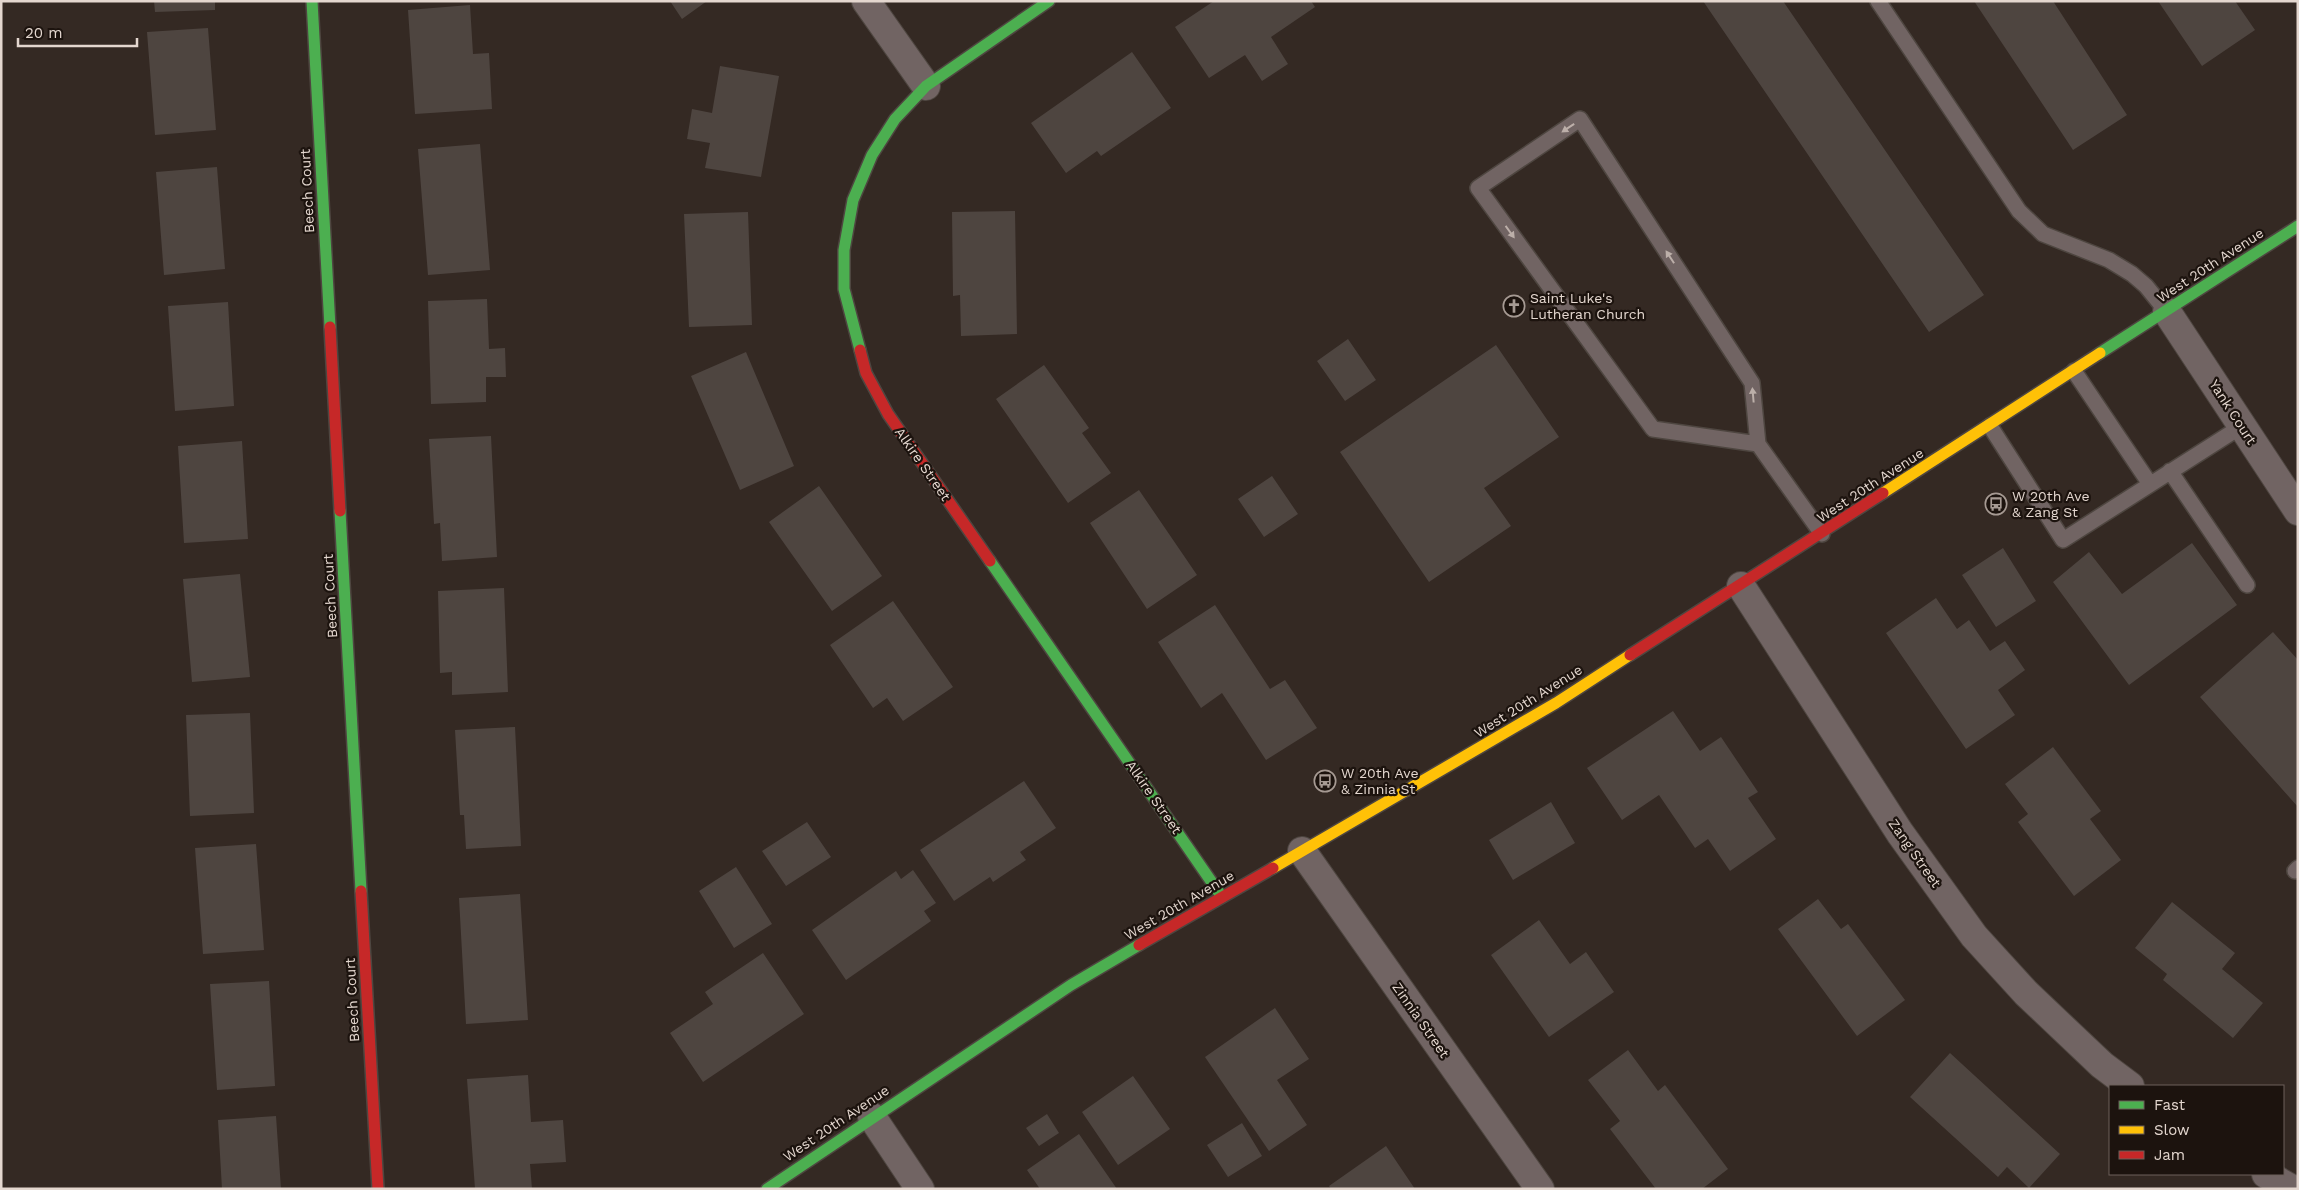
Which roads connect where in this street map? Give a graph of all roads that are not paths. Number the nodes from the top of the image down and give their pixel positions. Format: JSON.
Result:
{"nodes":[{"id":1,"x":312,"y":1,"type":"edge"},
{"id":2,"x":866,"y":1,"type":"edge"},
{"id":3,"x":1049,"y":1,"type":"edge"},
{"id":4,"x":1878,"y":1,"type":"edge"},
{"id":5,"x":926,"y":86,"type":"junction"},
{"id":6,"x":2298,"y":226,"type":"edge"},
{"id":7,"x":2167,"y":312,"type":"junction"},
{"id":8,"x":2074,"y":371,"type":"junction"},
{"id":9,"x":1990,"y":426,"type":"junction"},
{"id":10,"x":2242,"y":426,"type":"junction"},
{"id":11,"x":1758,"y":444,"type":"junction"},
{"id":12,"x":2170,"y":471,"type":"junction"},
{"id":13,"x":2150,"y":484,"type":"junction"},
{"id":14,"x":2298,"y":511,"type":"edge"},
{"id":15,"x":1822,"y":534,"type":"junction"},
{"id":16,"x":2247,"y":585,"type":"dead end"},
{"id":17,"x":1741,"y":586,"type":"junction"},
{"id":18,"x":1302,"y":850,"type":"junction"},
{"id":19,"x":1222,"y":897,"type":"junction"},
{"id":20,"x":2129,"y":1085,"type":"edge"},
{"id":21,"x":872,"y":1117,"type":"junction"},
{"id":22,"x":2268,"y":1175,"type":"edge"},
{"id":23,"x":378,"y":1189,"type":"edge"},
{"id":24,"x":767,"y":1189,"type":"edge"},
{"id":25,"x":920,"y":1189,"type":"edge"},
{"id":26,"x":1540,"y":1189,"type":"edge"},
{"id":27,"x":2292,"y":1189,"type":"edge"}],
"edges":[{"from":1,"to":23,"type":"street","name":"Beech Court"},
{"from":2,"to":5,"type":"street"},
{"from":3,"to":5,"type":"street","name":"Alkire Street"},
{"from":4,"to":7,"type":"lane"},
{"from":5,"to":19,"type":"street","name":"Alkire Street"},
{"from":6,"to":7,"type":"street","name":"West 20th Avenue"},
{"from":7,"to":8,"type":"street","name":"West 20th Avenue"},
{"from":7,"to":10,"type":"street","name":"Yank Court"},
{"from":8,"to":9,"type":"street","name":"West 20th Avenue"},
{"from":8,"to":13,"type":"lane"},
{"from":9,"to":13,"type":"lane"},
{"from":9,"to":15,"type":"street","name":"West 20th Avenue"},
{"from":10,"to":12,"type":"lane"},
{"from":10,"to":14,"type":"street","name":"Yank Court"},
{"from":11,"to":11,"type":"lane","one_way":true},
{"from":11,"to":15,"type":"lane"},
{"from":12,"to":13,"type":"lane"},
{"from":12,"to":16,"type":"lane"},
{"from":15,"to":17,"type":"street","name":"West 20th Avenue"},
{"from":17,"to":18,"type":"street","name":"West 20th Avenue"},
{"from":17,"to":20,"type":"street","name":"Zang Street"},
{"from":18,"to":19,"type":"street","name":"West 20th Avenue"},
{"from":18,"to":26,"type":"street","name":"Zinnia Street"},
{"from":19,"to":21,"type":"street","name":"West 20th Avenue"},
{"from":21,"to":24,"type":"street","name":"West 20th Avenue"},
{"from":21,"to":25,"type":"street"},
{"from":22,"to":27,"type":"street"}]}
